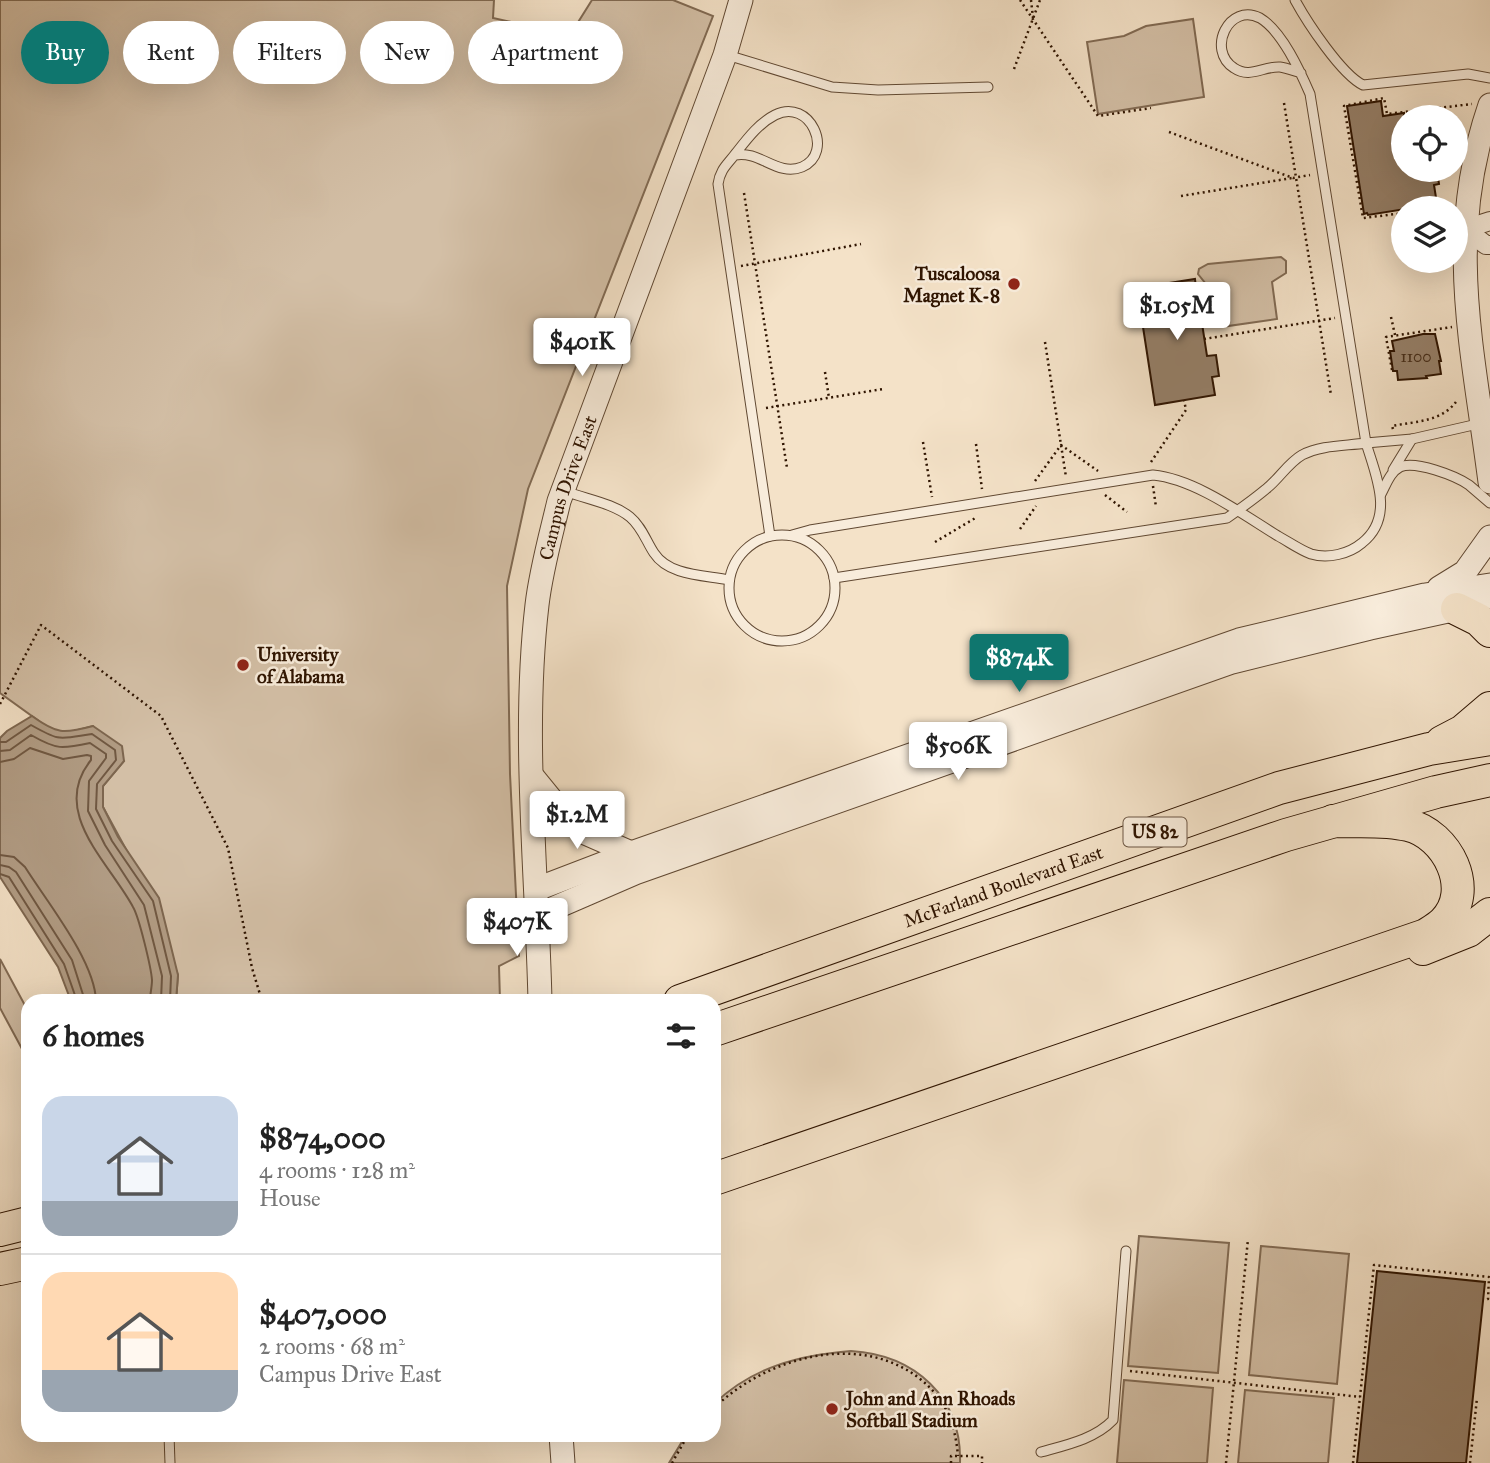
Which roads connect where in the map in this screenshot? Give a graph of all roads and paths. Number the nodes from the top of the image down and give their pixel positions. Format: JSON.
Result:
{"nodes":[{"id":1,"x":741,"y":0,"type":"edge"},
{"id":2,"x":1020,"y":0,"type":"edge"},
{"id":3,"x":1031,"y":0,"type":"edge"},
{"id":4,"x":1040,"y":0,"type":"edge"},
{"id":5,"x":1295,"y":0,"type":"edge"},
{"id":6,"x":1033,"y":20,"type":"junction"},
{"id":7,"x":725,"y":55,"type":"junction"},
{"id":8,"x":1014,"y":69,"type":"dead end"},
{"id":9,"x":1301,"y":73,"type":"junction"},
{"id":10,"x":1490,"y":78,"type":"edge"},
{"id":11,"x":988,"y":87,"type":"dead end"},
{"id":12,"x":1284,"y":103,"type":"dead end"},
{"id":13,"x":1482,"y":105,"type":"edge"},
{"id":14,"x":1151,"y":108,"type":"dead end"},
{"id":15,"x":1169,"y":132,"type":"dead end"},
{"id":16,"x":735,"y":155,"type":"junction"},
{"id":17,"x":1310,"y":175,"type":"dead end"},
{"id":18,"x":1295,"y":177,"type":"junction"},
{"id":19,"x":744,"y":193,"type":"dead end"},
{"id":20,"x":1181,"y":196,"type":"dead end"},
{"id":21,"x":1468,"y":205,"type":"edge"},
{"id":22,"x":1391,"y":214,"type":"edge"},
{"id":23,"x":1490,"y":221,"type":"edge"},
{"id":24,"x":1468,"y":228,"type":"edge"},
{"id":25,"x":1468,"y":231,"type":"edge"},
{"id":26,"x":861,"y":244,"type":"dead end"},
{"id":27,"x":1490,"y":245,"type":"edge"},
{"id":28,"x":756,"y":263,"type":"junction"},
{"id":29,"x":741,"y":266,"type":"dead end"},
{"id":30,"x":1466,"y":273,"type":"edge"},
{"id":31,"x":1391,"y":317,"type":"dead end"},
{"id":32,"x":1335,"y":318,"type":"dead end"},
{"id":33,"x":1320,"y":320,"type":"junction"},
{"id":34,"x":1451,"y":323,"type":"dead end"},
{"id":35,"x":1395,"y":335,"type":"junction"},
{"id":36,"x":1204,"y":338,"type":"dead end"},
{"id":37,"x":1045,"y":342,"type":"dead end"},
{"id":38,"x":1392,"y":370,"type":"dead end"},
{"id":39,"x":825,"y":372,"type":"dead end"},
{"id":40,"x":883,"y":389,"type":"dead end"},
{"id":41,"x":1460,"y":390,"type":"dead end"},
{"id":42,"x":1331,"y":395,"type":"dead end"},
{"id":43,"x":829,"y":398,"type":"junction"},
{"id":44,"x":1184,"y":400,"type":"dead end"},
{"id":45,"x":778,"y":406,"type":"junction"},
{"id":46,"x":766,"y":408,"type":"dead end"},
{"id":47,"x":1486,"y":422,"type":"edge"},
{"id":48,"x":1412,"y":439,"type":"junction"},
{"id":49,"x":1394,"y":441,"type":"junction"},
{"id":50,"x":923,"y":442,"type":"dead end"},
{"id":51,"x":1366,"y":443,"type":"junction"},
{"id":52,"x":976,"y":444,"type":"dead end"},
{"id":53,"x":1061,"y":444,"type":"junction"},
{"id":54,"x":1150,"y":464,"type":"dead end"},
{"id":55,"x":787,"y":468,"type":"dead end"},
{"id":56,"x":1098,"y":471,"type":"dead end"},
{"id":57,"x":1391,"y":475,"type":"junction"},
{"id":58,"x":1035,"y":481,"type":"dead end"},
{"id":59,"x":1490,"y":482,"type":"edge"},
{"id":60,"x":1068,"y":487,"type":"dead end"},
{"id":61,"x":982,"y":489,"type":"dead end"},
{"id":62,"x":563,"y":491,"type":"junction"},
{"id":63,"x":1101,"y":492,"type":"dead end"},
{"id":64,"x":1381,"y":494,"type":"junction"},
{"id":65,"x":932,"y":497,"type":"dead end"},
{"id":66,"x":1038,"y":502,"type":"dead end"},
{"id":67,"x":1490,"y":503,"type":"edge"},
{"id":68,"x":1237,"y":511,"type":"junction"},
{"id":69,"x":1127,"y":512,"type":"dead end"},
{"id":70,"x":978,"y":516,"type":"dead end"},
{"id":71,"x":1020,"y":529,"type":"dead end"},
{"id":72,"x":792,"y":535,"type":"junction"},
{"id":73,"x":770,"y":536,"type":"junction"},
{"id":74,"x":1490,"y":537,"type":"edge"},
{"id":75,"x":935,"y":542,"type":"dead end"},
{"id":76,"x":834,"y":578,"type":"junction"},
{"id":77,"x":729,"y":580,"type":"junction"},
{"id":78,"x":1490,"y":585,"type":"edge"},
{"id":79,"x":1425,"y":595,"type":"junction"},
{"id":80,"x":1490,"y":596,"type":"edge"},
{"id":81,"x":1457,"y":609,"type":"junction"},
{"id":82,"x":1490,"y":631,"type":"edge"},
{"id":83,"x":0,"y":704,"type":"edge"},
{"id":84,"x":1490,"y":708,"type":"edge"},
{"id":85,"x":1490,"y":739,"type":"edge"},
{"id":86,"x":1429,"y":749,"type":"junction"},
{"id":87,"x":532,"y":776,"type":"junction"},
{"id":88,"x":1490,"y":780,"type":"edge"},
{"id":89,"x":1333,"y":821,"type":"junction"},
{"id":90,"x":631,"y":853,"type":"junction"},
{"id":91,"x":537,"y":889,"type":"junction"},
{"id":92,"x":1490,"y":914,"type":"edge"},
{"id":93,"x":538,"y":915,"type":"junction"},
{"id":94,"x":260,"y":994,"type":"edge"},
{"id":95,"x":540,"y":994,"type":"edge"},
{"id":96,"x":701,"y":994,"type":"edge"},
{"id":97,"x":721,"y":1028,"type":"edge"},
{"id":98,"x":721,"y":1177,"type":"edge"},
{"id":99,"x":721,"y":1192,"type":"edge"},
{"id":100,"x":21,"y":1225,"type":"edge"},
{"id":101,"x":0,"y":1230,"type":"edge"},
{"id":102,"x":1248,"y":1239,"type":"dead end"},
{"id":103,"x":1126,"y":1251,"type":"dead end"},
{"id":104,"x":21,"y":1264,"type":"edge"},
{"id":105,"x":0,"y":1269,"type":"edge"},
{"id":106,"x":1483,"y":1299,"type":"dead end"},
{"id":107,"x":1117,"y":1370,"type":"junction"},
{"id":108,"x":1233,"y":1383,"type":"junction"},
{"id":109,"x":1360,"y":1397,"type":"junction"},
{"id":110,"x":1477,"y":1398,"type":"dead end"},
{"id":111,"x":721,"y":1402,"type":"edge"},
{"id":112,"x":169,"y":1442,"type":"edge"},
{"id":113,"x":562,"y":1442,"type":"edge"},
{"id":114,"x":684,"y":1442,"type":"edge"},
{"id":115,"x":1041,"y":1451,"type":"dead end"},
{"id":116,"x":958,"y":1456,"type":"junction"},
{"id":117,"x":170,"y":1463,"type":"edge"},
{"id":118,"x":563,"y":1463,"type":"edge"},
{"id":119,"x":672,"y":1463,"type":"edge"},
{"id":120,"x":951,"y":1463,"type":"edge"},
{"id":121,"x":982,"y":1463,"type":"edge"},
{"id":122,"x":1226,"y":1463,"type":"edge"},
{"id":123,"x":1353,"y":1463,"type":"edge"},
{"id":124,"x":1470,"y":1463,"type":"edge"}],
"edges":[{"from":1,"to":7,"type":"street","name":"Campus Drive East"},
{"from":2,"to":6,"type":"path"},
{"from":3,"to":6,"type":"path"},
{"from":4,"to":6,"type":"path"},
{"from":5,"to":10,"type":"lane"},
{"from":6,"to":8,"type":"path"},
{"from":6,"to":14,"type":"path"},
{"from":7,"to":11,"type":"lane"},
{"from":7,"to":62,"type":"street","name":"Campus Drive East"},
{"from":9,"to":9,"type":"lane"},
{"from":9,"to":51,"type":"lane"},
{"from":12,"to":18,"type":"path"},
{"from":13,"to":21,"type":"street"},
{"from":13,"to":22,"type":"path"},
{"from":15,"to":18,"type":"path"},
{"from":16,"to":16,"type":"lane"},
{"from":16,"to":73,"type":"lane"},
{"from":17,"to":18,"type":"path"},
{"from":18,"to":20,"type":"path"},
{"from":18,"to":33,"type":"path"},
{"from":19,"to":28,"type":"path"},
{"from":23,"to":24,"type":"street"},
{"from":25,"to":27,"type":"street"},
{"from":26,"to":28,"type":"path"},
{"from":28,"to":29,"type":"path"},
{"from":28,"to":45,"type":"path"},
{"from":30,"to":47,"type":"street"},
{"from":31,"to":35,"type":"path"},
{"from":32,"to":33,"type":"path"},
{"from":33,"to":36,"type":"path"},
{"from":33,"to":42,"type":"path"},
{"from":34,"to":35,"type":"path"},
{"from":35,"to":38,"type":"path"},
{"from":37,"to":53,"type":"path"},
{"from":39,"to":43,"type":"path"},
{"from":40,"to":43,"type":"path"},
{"from":41,"to":49,"type":"path"},
{"from":43,"to":45,"type":"path"},
{"from":44,"to":54,"type":"path"},
{"from":45,"to":46,"type":"path"},
{"from":45,"to":55,"type":"path"},
{"from":47,"to":48,"type":"lane"},
{"from":47,"to":59,"type":"street"},
{"from":48,"to":49,"type":"lane"},
{"from":48,"to":57,"type":"lane"},
{"from":49,"to":51,"type":"lane"},
{"from":50,"to":65,"type":"path"},
{"from":51,"to":64,"type":"lane"},
{"from":51,"to":68,"type":"lane"},
{"from":52,"to":61,"type":"path"},
{"from":53,"to":56,"type":"path"},
{"from":53,"to":58,"type":"path"},
{"from":53,"to":60,"type":"path"},
{"from":57,"to":64,"type":"lane"},
{"from":57,"to":67,"type":"lane"},
{"from":62,"to":77,"type":"lane"},
{"from":62,"to":87,"type":"street","name":"Campus Drive East"},
{"from":63,"to":69,"type":"path"},
{"from":64,"to":68,"type":"lane"},
{"from":66,"to":71,"type":"path"},
{"from":68,"to":72,"type":"lane"},
{"from":68,"to":76,"type":"lane"},
{"from":70,"to":75,"type":"path"},
{"from":72,"to":73,"type":"lane"},
{"from":72,"to":76,"type":"lane"},
{"from":73,"to":77,"type":"lane"},
{"from":74,"to":79,"type":"street"},
{"from":76,"to":77,"type":"lane"},
{"from":78,"to":79,"type":"street"},
{"from":79,"to":90,"type":"street"},
{"from":80,"to":81,"type":"street"},
{"from":81,"to":82,"type":"highway"},
{"from":81,"to":93,"type":"street"},
{"from":83,"to":94,"type":"path"},
{"from":84,"to":86,"type":"highway"},
{"from":85,"to":86,"type":"highway","name":"McFarland Boulevard East","number":"US 82"},
{"from":86,"to":96,"type":"highway","name":"McFarland Boulevard East","number":"US 82"},
{"from":87,"to":90,"type":"street"},
{"from":87,"to":91,"type":"street","name":"Campus Drive East"},
{"from":88,"to":89,"type":"highway","number":"US 82"},
{"from":89,"to":97,"type":"highway","number":"US 82"},
{"from":89,"to":98,"type":"highway"},
{"from":90,"to":91,"type":"street"},
{"from":91,"to":93,"type":"street","name":"Campus Drive East"},
{"from":92,"to":99,"type":"highway"},
{"from":93,"to":95,"type":"street","name":"Campus Drive East"},
{"from":100,"to":101,"type":"highway"},
{"from":102,"to":108,"type":"path"},
{"from":103,"to":107,"type":"lane"},
{"from":104,"to":105,"type":"highway"},
{"from":106,"to":109,"type":"path"},
{"from":107,"to":108,"type":"path"},
{"from":107,"to":115,"type":"lane"},
{"from":108,"to":109,"type":"path"},
{"from":108,"to":122,"type":"path"},
{"from":109,"to":123,"type":"path"},
{"from":110,"to":124,"type":"path"},
{"from":111,"to":116,"type":"path"},
{"from":112,"to":117,"type":"lane"},
{"from":113,"to":118,"type":"street"},
{"from":114,"to":119,"type":"path"},
{"from":116,"to":120,"type":"path"},
{"from":116,"to":121,"type":"path"}]}
